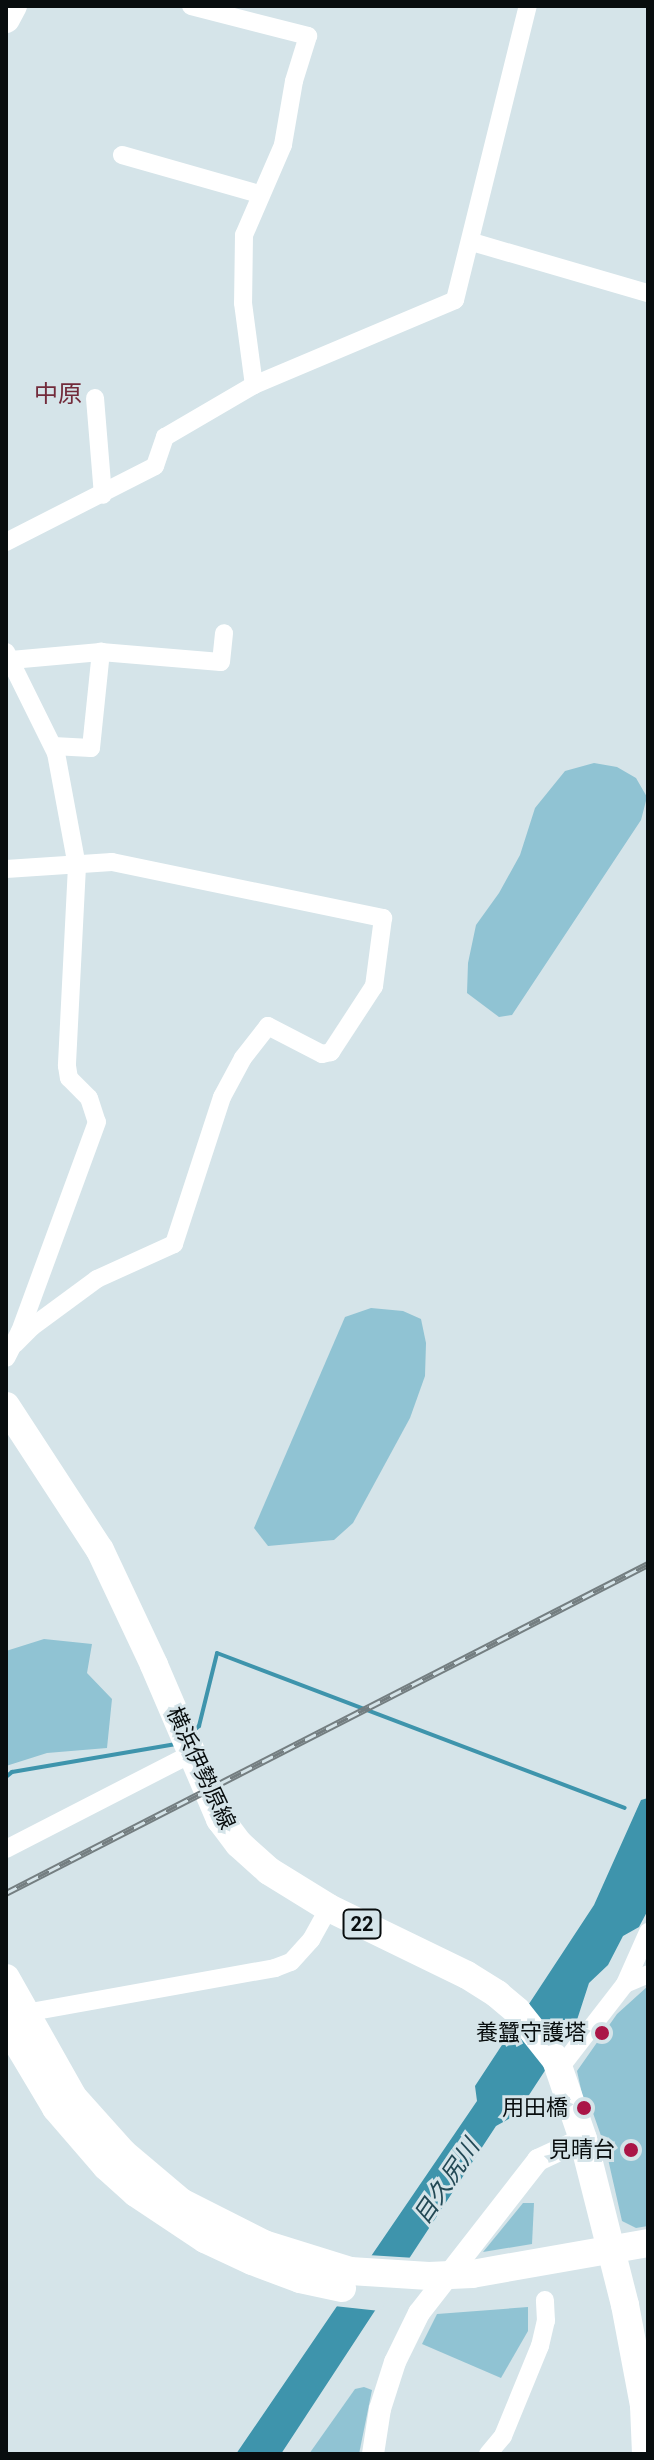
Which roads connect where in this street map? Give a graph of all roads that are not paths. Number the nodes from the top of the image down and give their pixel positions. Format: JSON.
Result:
{"nodes":[{"id":1,"x":13,"y":6,"type":"edge"},
{"id":2,"x":528,"y":6,"type":"edge"},
{"id":3,"x":196,"y":7,"type":"edge"},
{"id":4,"x":6,"y":19,"type":"edge"},
{"id":5,"x":122,"y":155,"type":"dead end"},
{"id":6,"x":259,"y":194,"type":"junction"},
{"id":7,"x":472,"y":242,"type":"junction"},
{"id":8,"x":648,"y":293,"type":"edge"},
{"id":9,"x":254,"y":385,"type":"junction"},
{"id":10,"x":95,"y":398,"type":"dead end"},
{"id":11,"x":103,"y":495,"type":"junction"},
{"id":12,"x":6,"y":542,"type":"edge"},
{"id":13,"x":224,"y":633,"type":"dead end"},
{"id":14,"x":101,"y":652,"type":"junction"},
{"id":15,"x":9,"y":656,"type":"edge"},
{"id":16,"x":53,"y":746,"type":"junction"},
{"id":17,"x":77,"y":866,"type":"junction"},
{"id":18,"x":6,"y":869,"type":"edge"},
{"id":19,"x":10,"y":1351,"type":"edge"},
{"id":20,"x":6,"y":1406,"type":"edge"},
{"id":21,"x":187,"y":1743,"type":"junction"},
{"id":22,"x":6,"y":1849,"type":"edge"},
{"id":23,"x":329,"y":1908,"type":"junction"},
{"id":24,"x":648,"y":1932,"type":"edge"},
{"id":25,"x":648,"y":1974,"type":"edge"},
{"id":26,"x":6,"y":1978,"type":"edge"},
{"id":27,"x":625,"y":1984,"type":"junction"},
{"id":28,"x":16,"y":2018,"type":"edge"},
{"id":29,"x":560,"y":2067,"type":"junction"},
{"id":30,"x":583,"y":2139,"type":"junction"},
{"id":31,"x":648,"y":2243,"type":"edge"},
{"id":32,"x":614,"y":2259,"type":"junction"},
{"id":33,"x":648,"y":2262,"type":"edge"},
{"id":34,"x":545,"y":2300,"type":"dead end"},
{"id":35,"x":373,"y":2454,"type":"edge"},
{"id":36,"x":488,"y":2454,"type":"edge"},
{"id":37,"x":646,"y":2454,"type":"edge"}],
"edges":[{"from":1,"to":4,"type":"main road"},
{"from":2,"to":7,"type":"street"},
{"from":3,"to":6,"type":"street"},
{"from":5,"to":6,"type":"street"},
{"from":6,"to":9,"type":"street"},
{"from":7,"to":8,"type":"street"},
{"from":7,"to":9,"type":"street"},
{"from":9,"to":11,"type":"street"},
{"from":10,"to":11,"type":"street"},
{"from":11,"to":12,"type":"street"},
{"from":13,"to":14,"type":"street"},
{"from":14,"to":15,"type":"street"},
{"from":14,"to":16,"type":"street"},
{"from":15,"to":16,"type":"street"},
{"from":16,"to":17,"type":"street"},
{"from":17,"to":18,"type":"street"},
{"from":17,"to":19,"type":"street"},
{"from":17,"to":19,"type":"street"},
{"from":20,"to":21,"type":"main road","name":"横浜伊勢原線","number":"22"},
{"from":21,"to":22,"type":"street"},
{"from":21,"to":23,"type":"main road","name":"横浜伊勢原線","number":"22"},
{"from":23,"to":28,"type":"street"},
{"from":23,"to":29,"type":"main road","name":"横浜伊勢原線","number":"22"},
{"from":24,"to":27,"type":"street"},
{"from":25,"to":27,"type":"street"},
{"from":26,"to":28,"type":"main road"},
{"from":27,"to":29,"type":"street"},
{"from":28,"to":32,"type":"main road"},
{"from":29,"to":30,"type":"main road","number":"22"},
{"from":30,"to":32,"type":"main road","number":"22"},
{"from":30,"to":35,"type":"street"},
{"from":31,"to":32,"type":"main road"},
{"from":32,"to":33,"type":"main road"},
{"from":32,"to":37,"type":"main road"},
{"from":34,"to":36,"type":"street"}]}
